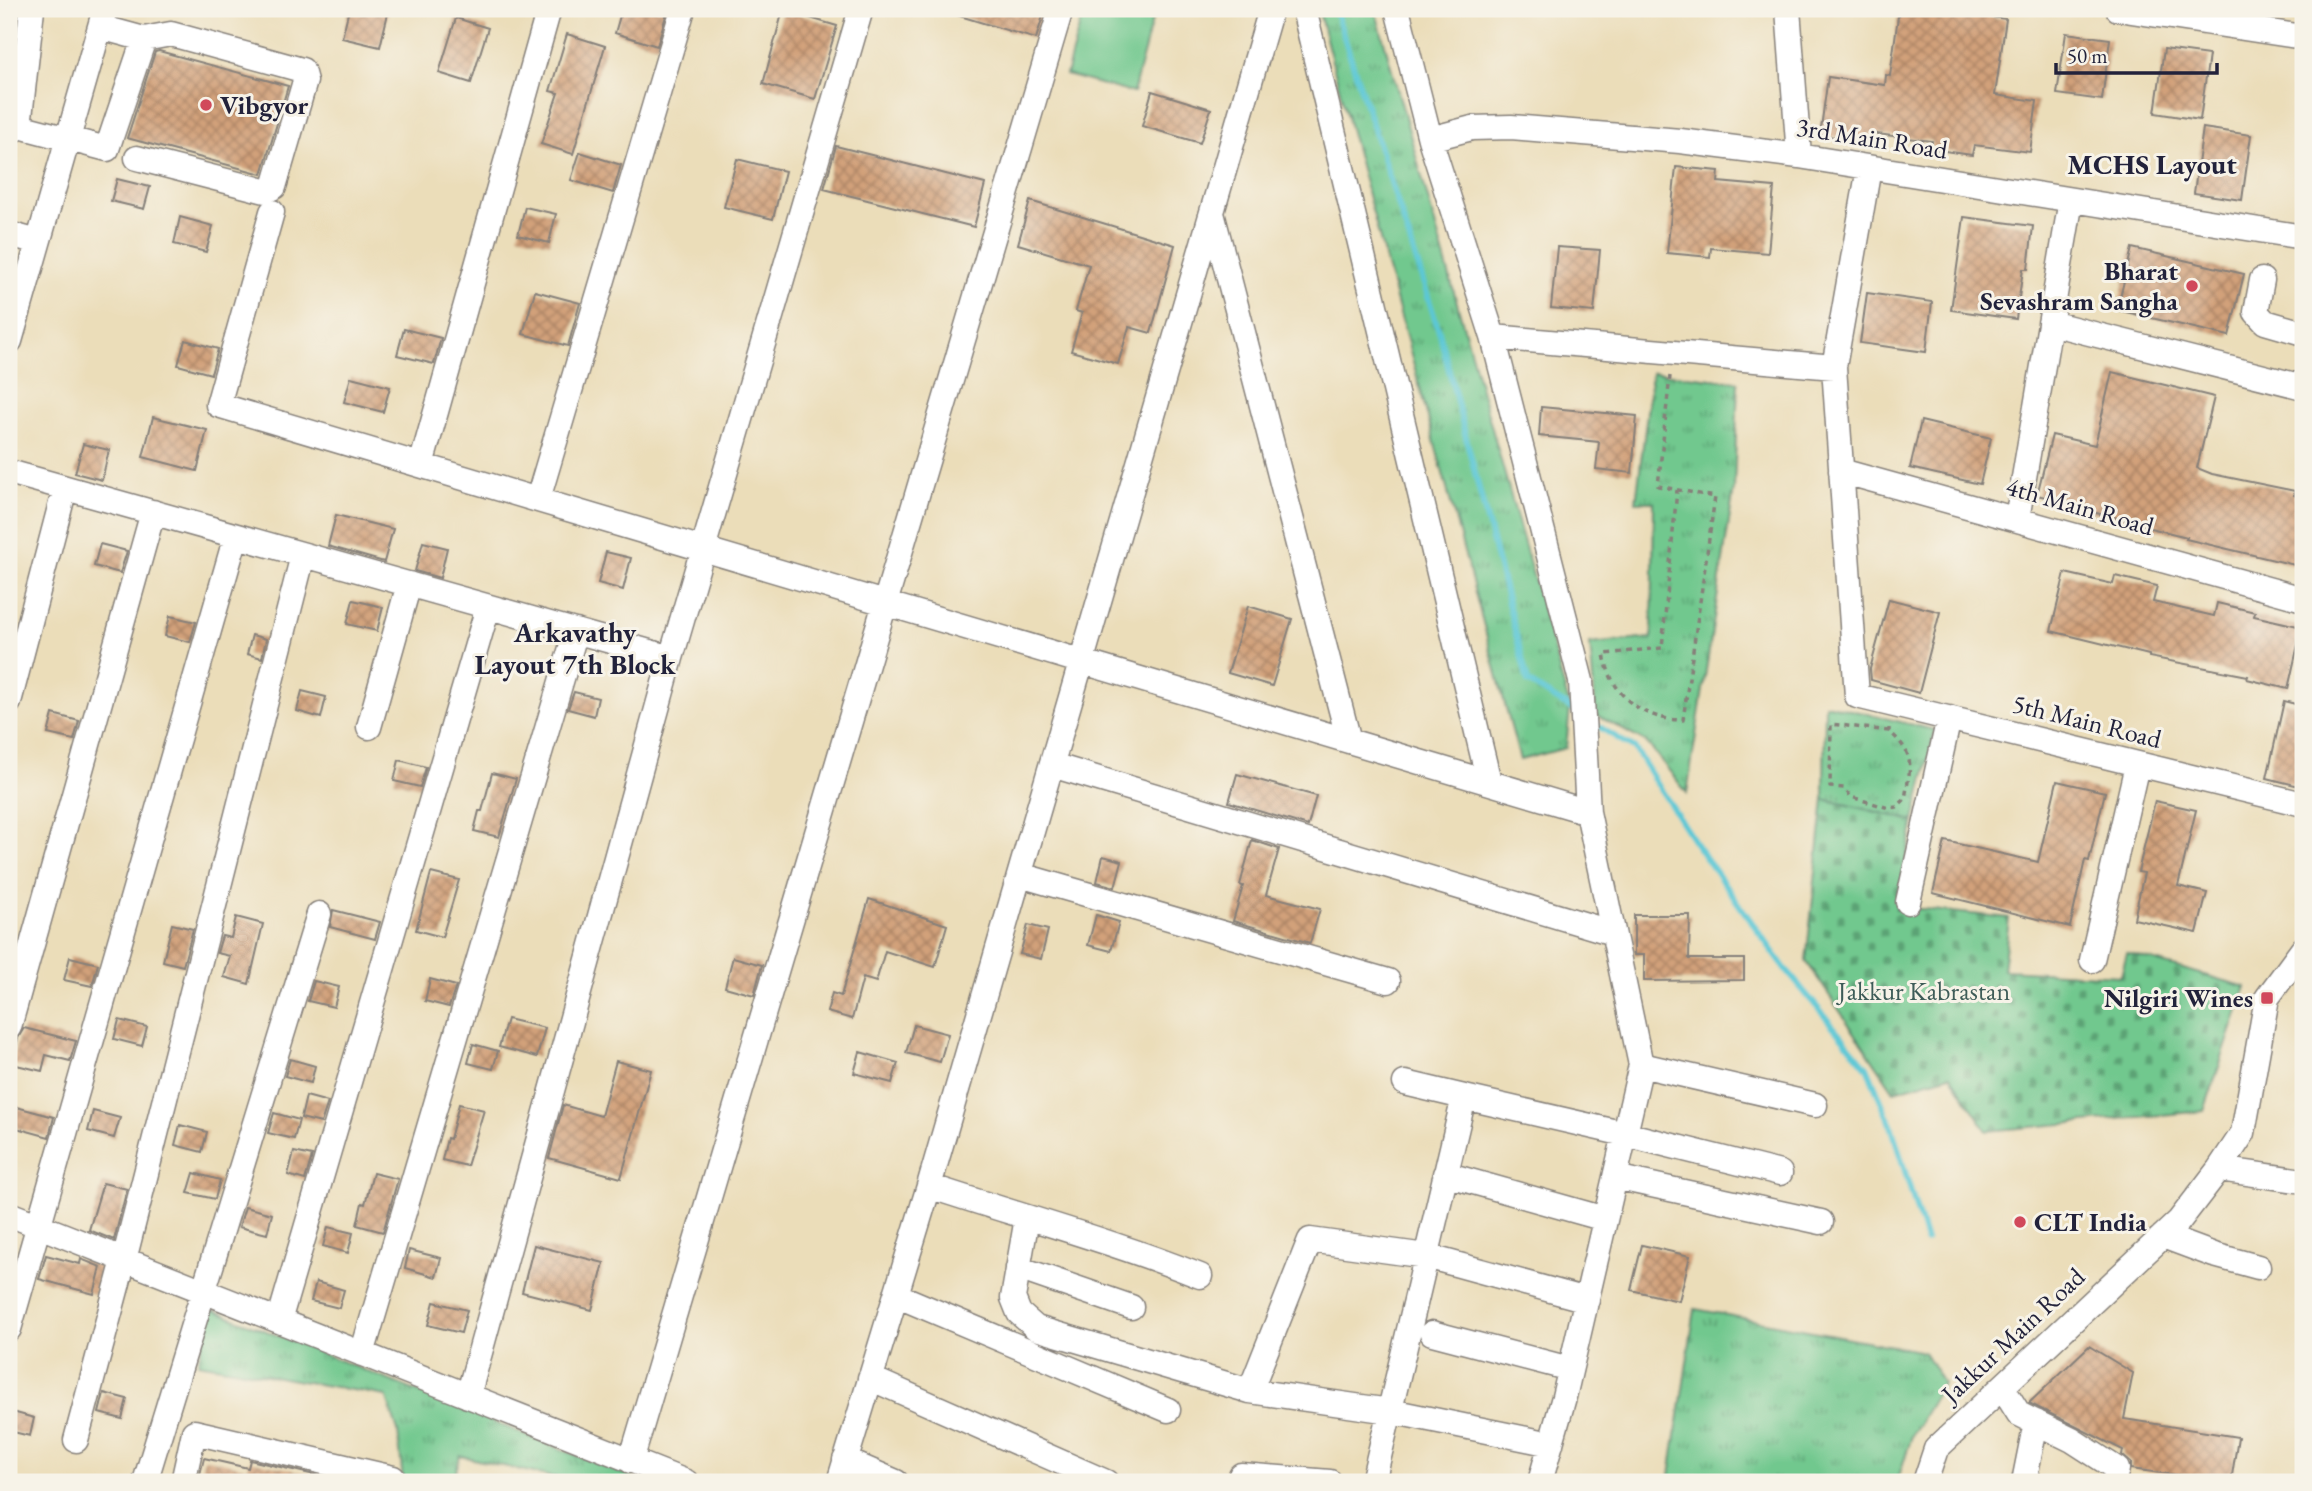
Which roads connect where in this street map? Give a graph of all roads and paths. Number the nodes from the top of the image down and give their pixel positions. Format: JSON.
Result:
{"nodes":[{"id":1,"x":32,"y":9,"type":"edge"},
{"id":2,"x":549,"y":9,"type":"edge"},
{"id":3,"x":683,"y":9,"type":"edge"},
{"id":4,"x":861,"y":9,"type":"edge"},
{"id":5,"x":1061,"y":9,"type":"edge"},
{"id":6,"x":1271,"y":9,"type":"edge"},
{"id":7,"x":1304,"y":9,"type":"edge"},
{"id":8,"x":1398,"y":9,"type":"edge"},
{"id":9,"x":1788,"y":9,"type":"edge"},
{"id":10,"x":2119,"y":9,"type":"edge"},
{"id":11,"x":103,"y":18,"type":"edge"},
{"id":12,"x":2303,"y":37,"type":"edge"},
{"id":13,"x":144,"y":39,"type":"junction"},
{"id":14,"x":14,"y":130,"type":"edge"},
{"id":15,"x":68,"y":139,"type":"junction"},
{"id":16,"x":1430,"y":139,"type":"junction"},
{"id":17,"x":1799,"y":156,"type":"junction"},
{"id":18,"x":137,"y":158,"type":"dead end"},
{"id":19,"x":1869,"y":168,"type":"junction"},
{"id":20,"x":2071,"y":200,"type":"junction"},
{"id":21,"x":272,"y":212,"type":"dead end"},
{"id":22,"x":1212,"y":212,"type":"junction"},
{"id":23,"x":9,"y":234,"type":"edge"},
{"id":24,"x":2303,"y":237,"type":"edge"},
{"id":25,"x":38,"y":242,"type":"junction"},
{"id":26,"x":2262,"y":280,"type":"dead end"},
{"id":27,"x":2050,"y":323,"type":"junction"},
{"id":28,"x":2303,"y":333,"type":"edge"},
{"id":29,"x":1493,"y":337,"type":"junction"},
{"id":30,"x":10,"y":341,"type":"edge"},
{"id":31,"x":1672,"y":353,"type":"junction"},
{"id":32,"x":1834,"y":367,"type":"junction"},
{"id":33,"x":2303,"y":387,"type":"edge"},
{"id":34,"x":421,"y":465,"type":"junction"},
{"id":35,"x":1841,"y":471,"type":"junction"},
{"id":36,"x":9,"y":472,"type":"edge"},
{"id":37,"x":65,"y":488,"type":"junction"},
{"id":38,"x":1677,"y":489,"type":"junction"},
{"id":39,"x":537,"y":499,"type":"junction"},
{"id":40,"x":153,"y":512,"type":"junction"},
{"id":41,"x":2017,"y":519,"type":"junction"},
{"id":42,"x":236,"y":536,"type":"junction"},
{"id":43,"x":704,"y":549,"type":"junction"},
{"id":44,"x":303,"y":555,"type":"junction"},
{"id":45,"x":409,"y":584,"type":"junction"},
{"id":46,"x":2303,"y":599,"type":"edge"},
{"id":47,"x":885,"y":603,"type":"junction"},
{"id":48,"x":488,"y":607,"type":"junction"},
{"id":49,"x":576,"y":632,"type":"junction"},
{"id":50,"x":671,"y":659,"type":"junction"},
{"id":51,"x":1082,"y":661,"type":"junction"},
{"id":52,"x":9,"y":702,"type":"edge"},
{"id":53,"x":1893,"y":705,"type":"junction"},
{"id":54,"x":1950,"y":718,"type":"junction"},
{"id":55,"x":369,"y":727,"type":"dead end"},
{"id":56,"x":1889,"y":731,"type":"junction"},
{"id":57,"x":1349,"y":741,"type":"junction"},
{"id":58,"x":1052,"y":765,"type":"junction"},
{"id":59,"x":2137,"y":765,"type":"junction"},
{"id":60,"x":1489,"y":782,"type":"junction"},
{"id":61,"x":2303,"y":804,"type":"edge"},
{"id":62,"x":1588,"y":812,"type":"junction"},
{"id":63,"x":1020,"y":875,"type":"junction"},
{"id":64,"x":1909,"y":902,"type":"dead end"},
{"id":65,"x":318,"y":914,"type":"dead end"},
{"id":66,"x":1613,"y":933,"type":"junction"},
{"id":67,"x":2303,"y":949,"type":"edge"},
{"id":68,"x":2092,"y":960,"type":"dead end"},
{"id":69,"x":1388,"y":981,"type":"dead end"},
{"id":70,"x":13,"y":992,"type":"edge"},
{"id":71,"x":9,"y":1027,"type":"edge"},
{"id":72,"x":1641,"y":1065,"type":"junction"},
{"id":73,"x":1405,"y":1083,"type":"dead end"},
{"id":74,"x":1464,"y":1097,"type":"junction"},
{"id":75,"x":1815,"y":1105,"type":"dead end"},
{"id":76,"x":1625,"y":1134,"type":"junction"},
{"id":77,"x":2219,"y":1169,"type":"junction"},
{"id":78,"x":1780,"y":1173,"type":"dead end"},
{"id":79,"x":1445,"y":1174,"type":"junction"},
{"id":80,"x":1615,"y":1177,"type":"junction"},
{"id":81,"x":2303,"y":1181,"type":"edge"},
{"id":82,"x":929,"y":1186,"type":"junction"},
{"id":83,"x":9,"y":1214,"type":"edge"},
{"id":84,"x":1027,"y":1218,"type":"junction"},
{"id":85,"x":1605,"y":1219,"type":"junction"},
{"id":86,"x":1821,"y":1222,"type":"dead end"},
{"id":87,"x":38,"y":1226,"type":"junction"},
{"id":88,"x":2163,"y":1236,"type":"junction"},
{"id":89,"x":1426,"y":1256,"type":"junction"},
{"id":90,"x":124,"y":1260,"type":"junction"},
{"id":91,"x":2258,"y":1267,"type":"dead end"},
{"id":92,"x":1018,"y":1268,"type":"junction"},
{"id":93,"x":1200,"y":1276,"type":"dead end"},
{"id":94,"x":204,"y":1292,"type":"junction"},
{"id":95,"x":896,"y":1295,"type":"junction"},
{"id":96,"x":1587,"y":1300,"type":"junction"},
{"id":97,"x":1131,"y":1307,"type":"dead end"},
{"id":98,"x":279,"y":1321,"type":"junction"},
{"id":99,"x":9,"y":1329,"type":"edge"},
{"id":100,"x":1432,"y":1333,"type":"dead end"},
{"id":101,"x":362,"y":1354,"type":"junction"},
{"id":102,"x":1570,"y":1369,"type":"junction"},
{"id":103,"x":870,"y":1378,"type":"junction"},
{"id":104,"x":2002,"y":1387,"type":"junction"},
{"id":105,"x":1250,"y":1391,"type":"junction"},
{"id":106,"x":468,"y":1396,"type":"junction"},
{"id":107,"x":1168,"y":1410,"type":"dead end"},
{"id":108,"x":1390,"y":1411,"type":"junction"},
{"id":109,"x":2036,"y":1422,"type":"junction"},
{"id":110,"x":76,"y":1440,"type":"dead end"},
{"id":111,"x":1551,"y":1444,"type":"junction"},
{"id":112,"x":631,"y":1461,"type":"junction"},
{"id":113,"x":842,"y":1471,"type":"edge"},
{"id":114,"x":145,"y":1482,"type":"edge"},
{"id":115,"x":183,"y":1482,"type":"edge"},
{"id":116,"x":392,"y":1482,"type":"edge"},
{"id":117,"x":686,"y":1482,"type":"edge"},
{"id":118,"x":896,"y":1482,"type":"edge"},
{"id":119,"x":1106,"y":1482,"type":"edge"},
{"id":120,"x":1239,"y":1482,"type":"edge"},
{"id":121,"x":1330,"y":1482,"type":"edge"},
{"id":122,"x":1373,"y":1482,"type":"edge"},
{"id":123,"x":1540,"y":1482,"type":"edge"},
{"id":124,"x":1925,"y":1482,"type":"edge"},
{"id":125,"x":2024,"y":1482,"type":"edge"},
{"id":126,"x":2113,"y":1482,"type":"edge"}],
"edges":[{"from":1,"to":14,"type":"street"},
{"from":2,"to":34,"type":"street"},
{"from":3,"to":39,"type":"street"},
{"from":4,"to":43,"type":"street"},
{"from":5,"to":47,"type":"street"},
{"from":6,"to":22,"type":"street"},
{"from":7,"to":60,"type":"street"},
{"from":8,"to":16,"type":"street"},
{"from":9,"to":17,"type":"street"},
{"from":10,"to":12,"type":"street"},
{"from":11,"to":13,"type":"street"},
{"from":11,"to":15,"type":"street"},
{"from":13,"to":15,"type":"street"},
{"from":13,"to":18,"type":"street"},
{"from":14,"to":15,"type":"street"},
{"from":15,"to":25,"type":"street"},
{"from":16,"to":17,"type":"street","name":"3rd Main Road"},
{"from":16,"to":29,"type":"street"},
{"from":17,"to":19,"type":"street","name":"3rd Main Road"},
{"from":19,"to":20,"type":"street","name":"3rd Main Road"},
{"from":19,"to":32,"type":"street"},
{"from":20,"to":24,"type":"street","name":"3rd Main Road"},
{"from":20,"to":27,"type":"street"},
{"from":21,"to":34,"type":"street"},
{"from":22,"to":51,"type":"street"},
{"from":22,"to":57,"type":"street"},
{"from":23,"to":25,"type":"street"},
{"from":25,"to":30,"type":"street"},
{"from":26,"to":28,"type":"street"},
{"from":27,"to":33,"type":"street"},
{"from":27,"to":41,"type":"street"},
{"from":29,"to":31,"type":"street"},
{"from":29,"to":62,"type":"street"},
{"from":31,"to":32,"type":"street"},
{"from":31,"to":38,"type":"path"},
{"from":32,"to":35,"type":"street"},
{"from":34,"to":39,"type":"street"},
{"from":35,"to":41,"type":"street","name":"4th Main Road"},
{"from":35,"to":53,"type":"street","name":"5th Main Road"},
{"from":36,"to":37,"type":"street"},
{"from":37,"to":40,"type":"street"},
{"from":37,"to":52,"type":"street"},
{"from":38,"to":38,"type":"path"},
{"from":39,"to":43,"type":"street"},
{"from":40,"to":42,"type":"street"},
{"from":40,"to":70,"type":"street"},
{"from":41,"to":46,"type":"street","name":"4th Main Road"},
{"from":42,"to":44,"type":"street"},
{"from":42,"to":87,"type":"street"},
{"from":43,"to":47,"type":"street"},
{"from":43,"to":50,"type":"street"},
{"from":44,"to":45,"type":"street"},
{"from":44,"to":90,"type":"street"},
{"from":45,"to":48,"type":"street"},
{"from":45,"to":55,"type":"street"},
{"from":47,"to":51,"type":"street"},
{"from":47,"to":112,"type":"street"},
{"from":48,"to":49,"type":"street"},
{"from":48,"to":98,"type":"street"},
{"from":49,"to":50,"type":"street"},
{"from":49,"to":101,"type":"street"},
{"from":50,"to":106,"type":"street"},
{"from":51,"to":57,"type":"street"},
{"from":51,"to":58,"type":"street"},
{"from":53,"to":54,"type":"street","name":"5th Main Road"},
{"from":53,"to":56,"type":"path"},
{"from":54,"to":59,"type":"street","name":"5th Main Road"},
{"from":54,"to":64,"type":"street"},
{"from":56,"to":56,"type":"path"},
{"from":57,"to":60,"type":"street"},
{"from":58,"to":63,"type":"street"},
{"from":58,"to":66,"type":"street"},
{"from":59,"to":61,"type":"street","name":"5th Main Road"},
{"from":59,"to":68,"type":"street"},
{"from":60,"to":62,"type":"street"},
{"from":62,"to":66,"type":"street"},
{"from":63,"to":69,"type":"street"},
{"from":63,"to":82,"type":"street"},
{"from":65,"to":94,"type":"street"},
{"from":66,"to":72,"type":"street"},
{"from":67,"to":77,"type":"street","name":"Jakkur Main Road"},
{"from":70,"to":71,"type":"street"},
{"from":72,"to":75,"type":"street"},
{"from":72,"to":76,"type":"street"},
{"from":73,"to":74,"type":"street"},
{"from":74,"to":76,"type":"street"},
{"from":74,"to":79,"type":"street"},
{"from":76,"to":78,"type":"street"},
{"from":76,"to":80,"type":"street"},
{"from":77,"to":81,"type":"street"},
{"from":77,"to":88,"type":"street","name":"Jakkur Main Road"},
{"from":79,"to":85,"type":"street"},
{"from":79,"to":89,"type":"street"},
{"from":80,"to":85,"type":"street"},
{"from":80,"to":86,"type":"street"},
{"from":82,"to":84,"type":"street"},
{"from":82,"to":95,"type":"street"},
{"from":83,"to":87,"type":"street"},
{"from":84,"to":92,"type":"street"},
{"from":84,"to":93,"type":"street"},
{"from":85,"to":96,"type":"street"},
{"from":87,"to":90,"type":"street"},
{"from":87,"to":99,"type":"street"},
{"from":88,"to":91,"type":"street"},
{"from":88,"to":104,"type":"street","name":"Jakkur Main Road"},
{"from":89,"to":96,"type":"street"},
{"from":89,"to":105,"type":"street"},
{"from":89,"to":108,"type":"street"},
{"from":90,"to":94,"type":"street"},
{"from":90,"to":110,"type":"street"},
{"from":92,"to":97,"type":"street"},
{"from":92,"to":105,"type":"street"},
{"from":94,"to":98,"type":"street"},
{"from":94,"to":114,"type":"street"},
{"from":95,"to":103,"type":"street"},
{"from":95,"to":107,"type":"street"},
{"from":96,"to":102,"type":"street"},
{"from":98,"to":101,"type":"street"},
{"from":100,"to":102,"type":"street"},
{"from":101,"to":106,"type":"street"},
{"from":102,"to":111,"type":"street"},
{"from":103,"to":113,"type":"street"},
{"from":103,"to":119,"type":"street"},
{"from":104,"to":109,"type":"street"},
{"from":104,"to":124,"type":"street","name":"Jakkur Main Road"},
{"from":105,"to":108,"type":"street"},
{"from":106,"to":112,"type":"street"},
{"from":108,"to":111,"type":"street"},
{"from":108,"to":122,"type":"street"},
{"from":109,"to":125,"type":"street"},
{"from":109,"to":126,"type":"street"},
{"from":111,"to":123,"type":"street"},
{"from":112,"to":117,"type":"street"},
{"from":113,"to":118,"type":"street"},
{"from":115,"to":116,"type":"street"},
{"from":120,"to":121,"type":"street"}]}
